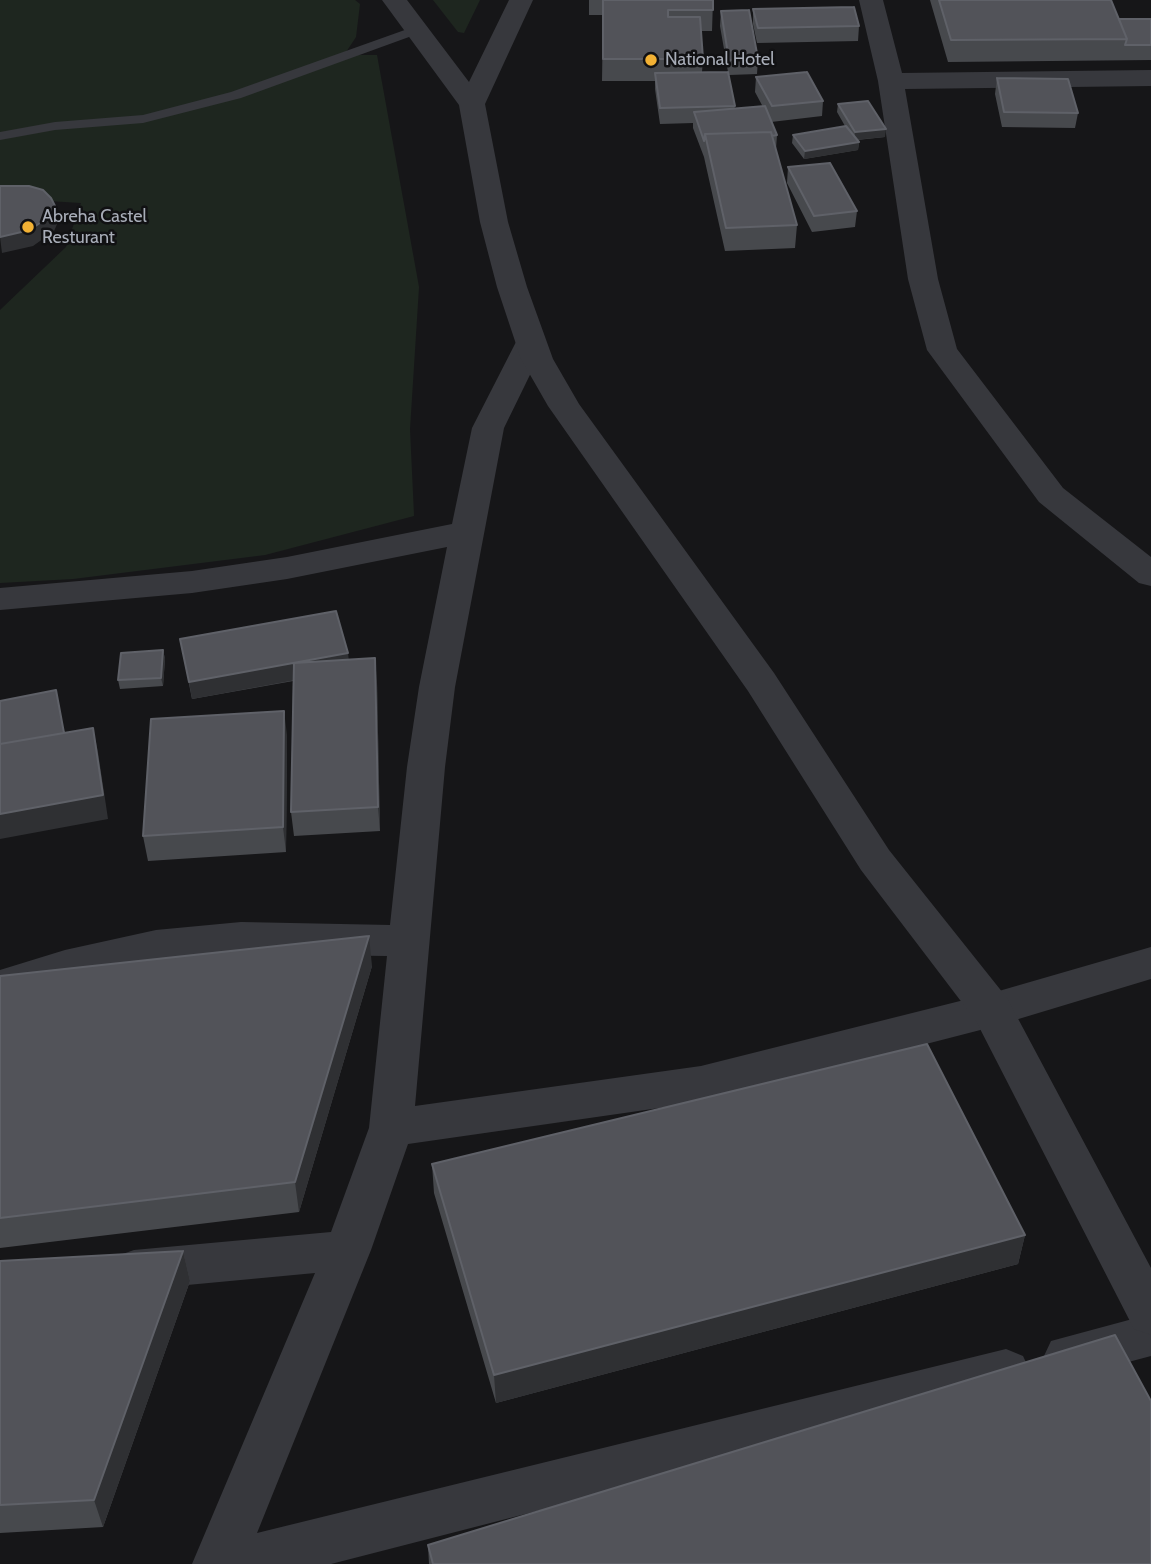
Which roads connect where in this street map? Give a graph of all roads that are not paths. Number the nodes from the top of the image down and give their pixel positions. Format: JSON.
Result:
{"nodes":[{"id":1,"x":394,"y":0,"type":"edge"},
{"id":2,"x":521,"y":0,"type":"edge"},
{"id":3,"x":871,"y":0,"type":"edge"},
{"id":4,"x":416,"y":30,"type":"junction"},
{"id":5,"x":1151,"y":78,"type":"edge"},
{"id":6,"x":891,"y":81,"type":"junction"},
{"id":7,"x":472,"y":104,"type":"junction"},
{"id":8,"x":0,"y":136,"type":"edge"},
{"id":9,"x":531,"y":342,"type":"junction"},
{"id":10,"x":467,"y":532,"type":"junction"},
{"id":11,"x":1151,"y":575,"type":"edge"},
{"id":12,"x":0,"y":599,"type":"edge"},
{"id":13,"x":409,"y":941,"type":"junction"},
{"id":14,"x":1151,"y":963,"type":"edge"},
{"id":15,"x":0,"y":986,"type":"edge"},
{"id":16,"x":992,"y":1010,"type":"junction"},
{"id":17,"x":391,"y":1128,"type":"junction"},
{"id":18,"x":348,"y":1250,"type":"junction"},
{"id":19,"x":97,"y":1273,"type":"edge"},
{"id":20,"x":1151,"y":1314,"type":"edge"},
{"id":21,"x":1151,"y":1335,"type":"edge"},
{"id":22,"x":218,"y":1564,"type":"edge"},
{"id":23,"x":233,"y":1564,"type":"edge"}],
"edges":[{"from":1,"to":4,"type":"street"},
{"from":2,"to":7,"type":"street"},
{"from":3,"to":6,"type":"street"},
{"from":4,"to":7,"type":"street"},
{"from":4,"to":8,"type":"lane"},
{"from":5,"to":6,"type":"street"},
{"from":6,"to":11,"type":"street"},
{"from":7,"to":9,"type":"street"},
{"from":9,"to":10,"type":"street"},
{"from":9,"to":16,"type":"street"},
{"from":10,"to":12,"type":"street"},
{"from":10,"to":13,"type":"street"},
{"from":13,"to":15,"type":"street"},
{"from":13,"to":17,"type":"street"},
{"from":14,"to":16,"type":"street"},
{"from":16,"to":17,"type":"street"},
{"from":16,"to":20,"type":"street"},
{"from":17,"to":18,"type":"street"},
{"from":18,"to":19,"type":"street"},
{"from":18,"to":22,"type":"street"},
{"from":21,"to":23,"type":"street"}]}
